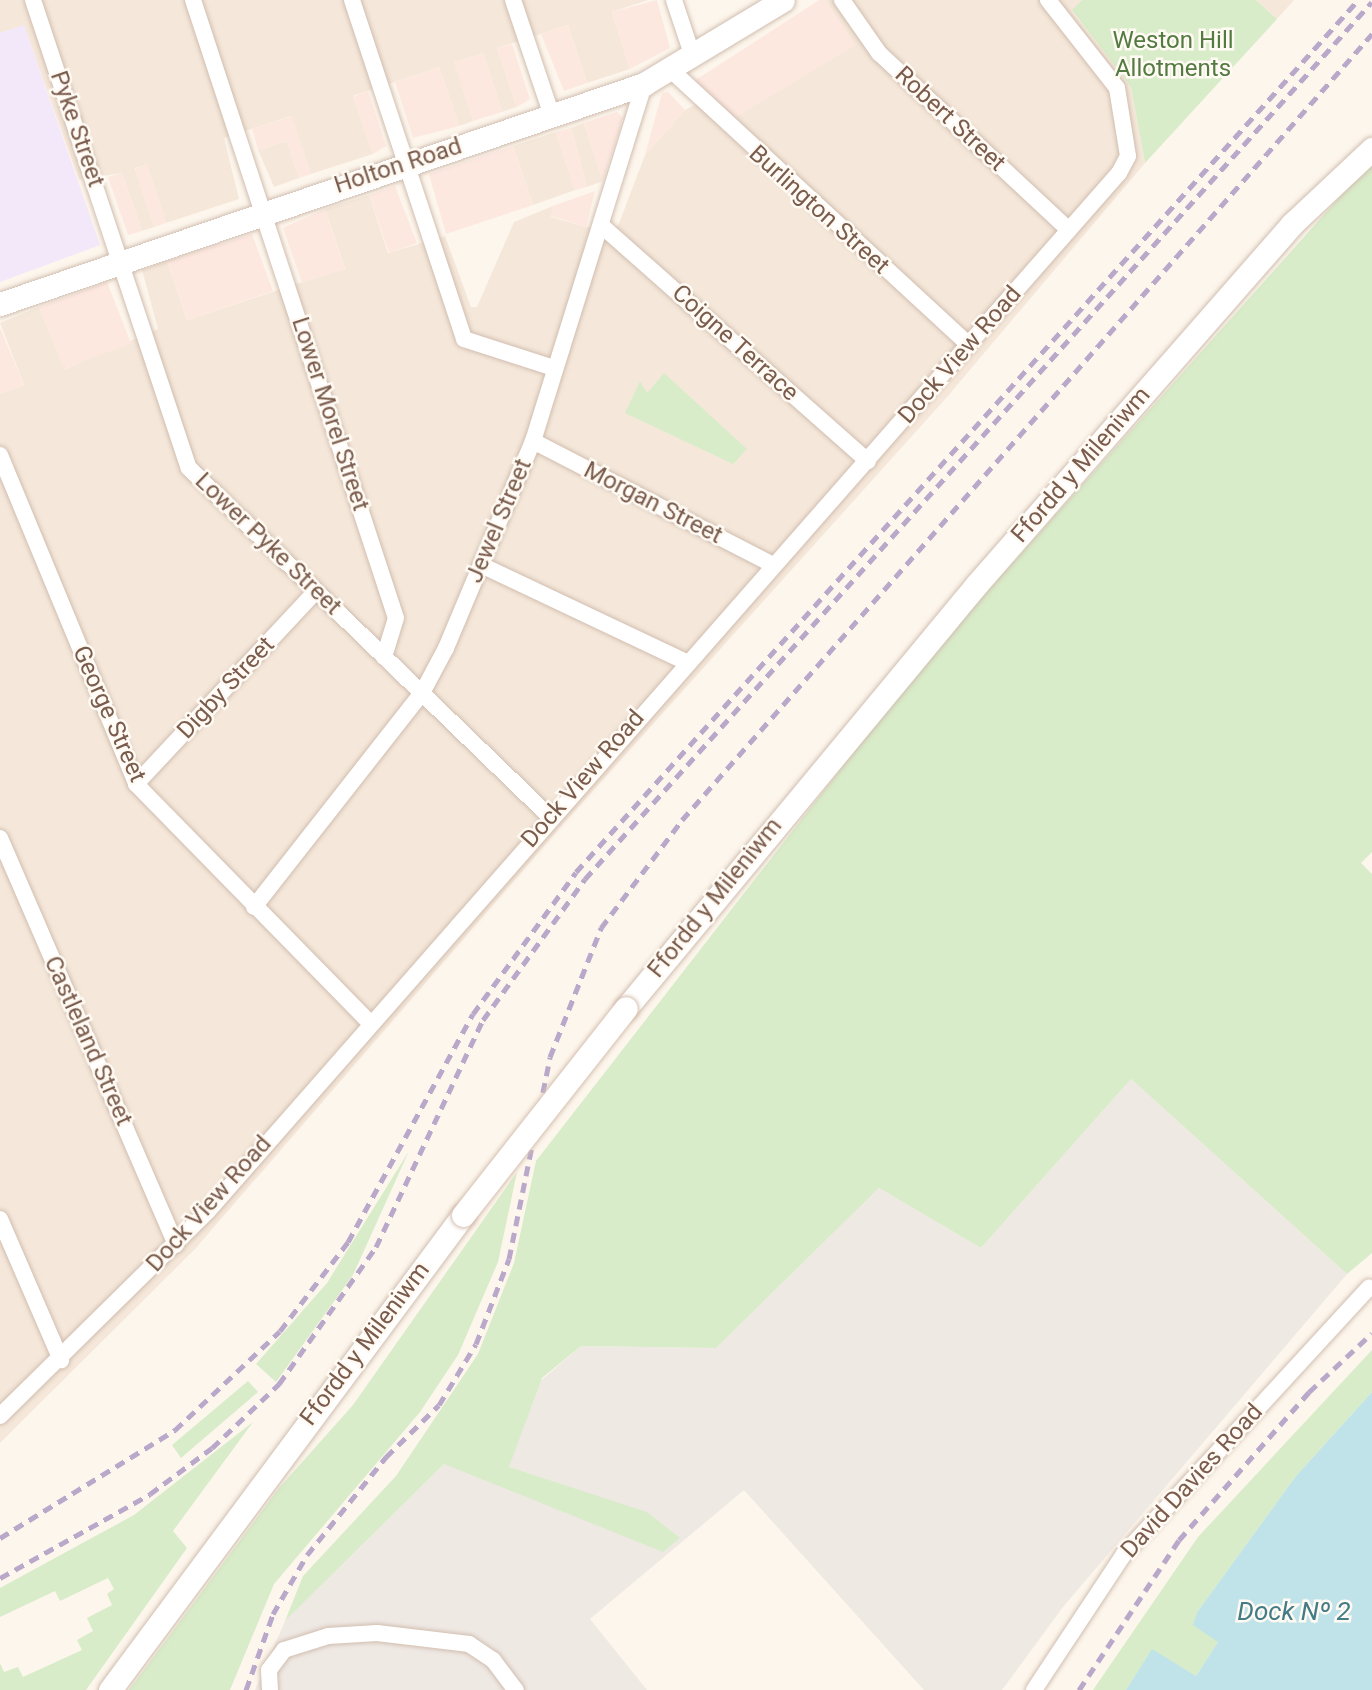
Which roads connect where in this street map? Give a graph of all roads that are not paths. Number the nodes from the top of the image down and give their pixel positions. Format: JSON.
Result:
{"nodes":[{"id":1,"x":33,"y":0,"type":"edge"},
{"id":2,"x":194,"y":0,"type":"edge"},
{"id":3,"x":352,"y":0,"type":"edge"},
{"id":4,"x":513,"y":0,"type":"edge"},
{"id":5,"x":674,"y":0,"type":"edge"},
{"id":6,"x":783,"y":0,"type":"edge"},
{"id":7,"x":842,"y":0,"type":"edge"},
{"id":8,"x":1048,"y":0,"type":"edge"},
{"id":9,"x":693,"y":57,"type":"junction"},
{"id":10,"x":671,"y":71,"type":"junction"},
{"id":11,"x":644,"y":84,"type":"junction"},
{"id":12,"x":552,"y":116,"type":"junction"},
{"id":13,"x":1372,"y":149,"type":"edge"},
{"id":14,"x":406,"y":162,"type":"junction"},
{"id":15,"x":263,"y":212,"type":"junction"},
{"id":16,"x":602,"y":226,"type":"junction"},
{"id":17,"x":1068,"y":229,"type":"junction"},
{"id":18,"x":120,"y":259,"type":"junction"},
{"id":19,"x":0,"y":304,"type":"edge"},
{"id":20,"x":969,"y":345,"type":"junction"},
{"id":21,"x":554,"y":368,"type":"junction"},
{"id":22,"x":533,"y":441,"type":"junction"},
{"id":23,"x":0,"y":454,"type":"edge"},
{"id":24,"x":868,"y":461,"type":"junction"},
{"id":25,"x":481,"y":565,"type":"junction"},
{"id":26,"x":773,"y":565,"type":"junction"},
{"id":27,"x":316,"y":591,"type":"junction"},
{"id":28,"x":384,"y":657,"type":"junction"},
{"id":29,"x":686,"y":662,"type":"junction"},
{"id":30,"x":422,"y":693,"type":"junction"},
{"id":31,"x":136,"y":784,"type":"junction"},
{"id":32,"x":551,"y":817,"type":"junction"},
{"id":33,"x":0,"y":838,"type":"edge"},
{"id":34,"x":254,"y":907,"type":"junction"},
{"id":35,"x":369,"y":1021,"type":"junction"},
{"id":36,"x":0,"y":1219,"type":"edge"},
{"id":37,"x":176,"y":1244,"type":"junction"},
{"id":38,"x":1369,"y":1288,"type":"dead end"},
{"id":39,"x":61,"y":1360,"type":"junction"},
{"id":40,"x":0,"y":1416,"type":"edge"},
{"id":41,"x":110,"y":1690,"type":"edge"},
{"id":42,"x":270,"y":1690,"type":"edge"},
{"id":43,"x":516,"y":1690,"type":"edge"},
{"id":44,"x":1034,"y":1690,"type":"edge"}],
"edges":[{"from":1,"to":18,"type":"street","name":"Pyke Street"},
{"from":2,"to":15,"type":"street","name":"Lower Morel Street"},
{"from":3,"to":14,"type":"street"},
{"from":4,"to":12,"type":"street"},
{"from":5,"to":9,"type":"street"},
{"from":6,"to":9,"type":"street","name":"Holton Road"},
{"from":7,"to":17,"type":"street","name":"Robert Street"},
{"from":8,"to":17,"type":"street","name":"Dock View Road"},
{"from":9,"to":10,"type":"street","name":"Holton Road"},
{"from":10,"to":11,"type":"street","name":"Holton Road"},
{"from":10,"to":20,"type":"street","name":"Burlington Street"},
{"from":11,"to":12,"type":"street","name":"Holton Road"},
{"from":11,"to":16,"type":"street","name":"Jewel Street"},
{"from":12,"to":14,"type":"street","name":"Holton Road"},
{"from":13,"to":41,"type":"street","name":"Ffordd y Mileniwm","bridge":true},
{"from":14,"to":15,"type":"street","name":"Holton Road"},
{"from":14,"to":21,"type":"street"},
{"from":15,"to":18,"type":"street","name":"Holton Road"},
{"from":15,"to":28,"type":"street","name":"Lower Morel Street"},
{"from":16,"to":21,"type":"street","name":"Jewel Street"},
{"from":16,"to":24,"type":"street","name":"Coigne Terrace"},
{"from":17,"to":20,"type":"street","name":"Dock View Road"},
{"from":18,"to":19,"type":"street","name":"Holton Road"},
{"from":18,"to":27,"type":"street","name":"Lower Pyke Street"},
{"from":20,"to":24,"type":"street","name":"Dock View Road"},
{"from":21,"to":22,"type":"street","name":"Jewel Street"},
{"from":22,"to":25,"type":"street","name":"Jewel Street"},
{"from":22,"to":26,"type":"street","name":"Morgan Street"},
{"from":23,"to":31,"type":"street","name":"George Street"},
{"from":24,"to":26,"type":"street","name":"Dock View Road"},
{"from":25,"to":29,"type":"street"},
{"from":25,"to":30,"type":"street","name":"Jewel Street"},
{"from":26,"to":29,"type":"street","name":"Dock View Road"},
{"from":27,"to":28,"type":"street","name":"Lower Pyke Street"},
{"from":27,"to":31,"type":"street","name":"Digby Street"},
{"from":28,"to":30,"type":"street","name":"Lower Pyke Street"},
{"from":29,"to":32,"type":"street","name":"Dock View Road"},
{"from":30,"to":32,"type":"street","name":"Lower Pyke Street"},
{"from":30,"to":34,"type":"street","name":"Jewel Street"},
{"from":31,"to":34,"type":"street","name":"George Street"},
{"from":32,"to":35,"type":"street","name":"Dock View Road"},
{"from":33,"to":37,"type":"street","name":"Castleland Street"},
{"from":34,"to":35,"type":"street","name":"George Street"},
{"from":35,"to":37,"type":"street","name":"Dock View Road"},
{"from":36,"to":39,"type":"street"},
{"from":37,"to":39,"type":"street","name":"Dock View Road"},
{"from":38,"to":44,"type":"street","name":"David Davies Road"},
{"from":39,"to":40,"type":"street","name":"Dock View Road"},
{"from":42,"to":43,"type":"street"}]}
